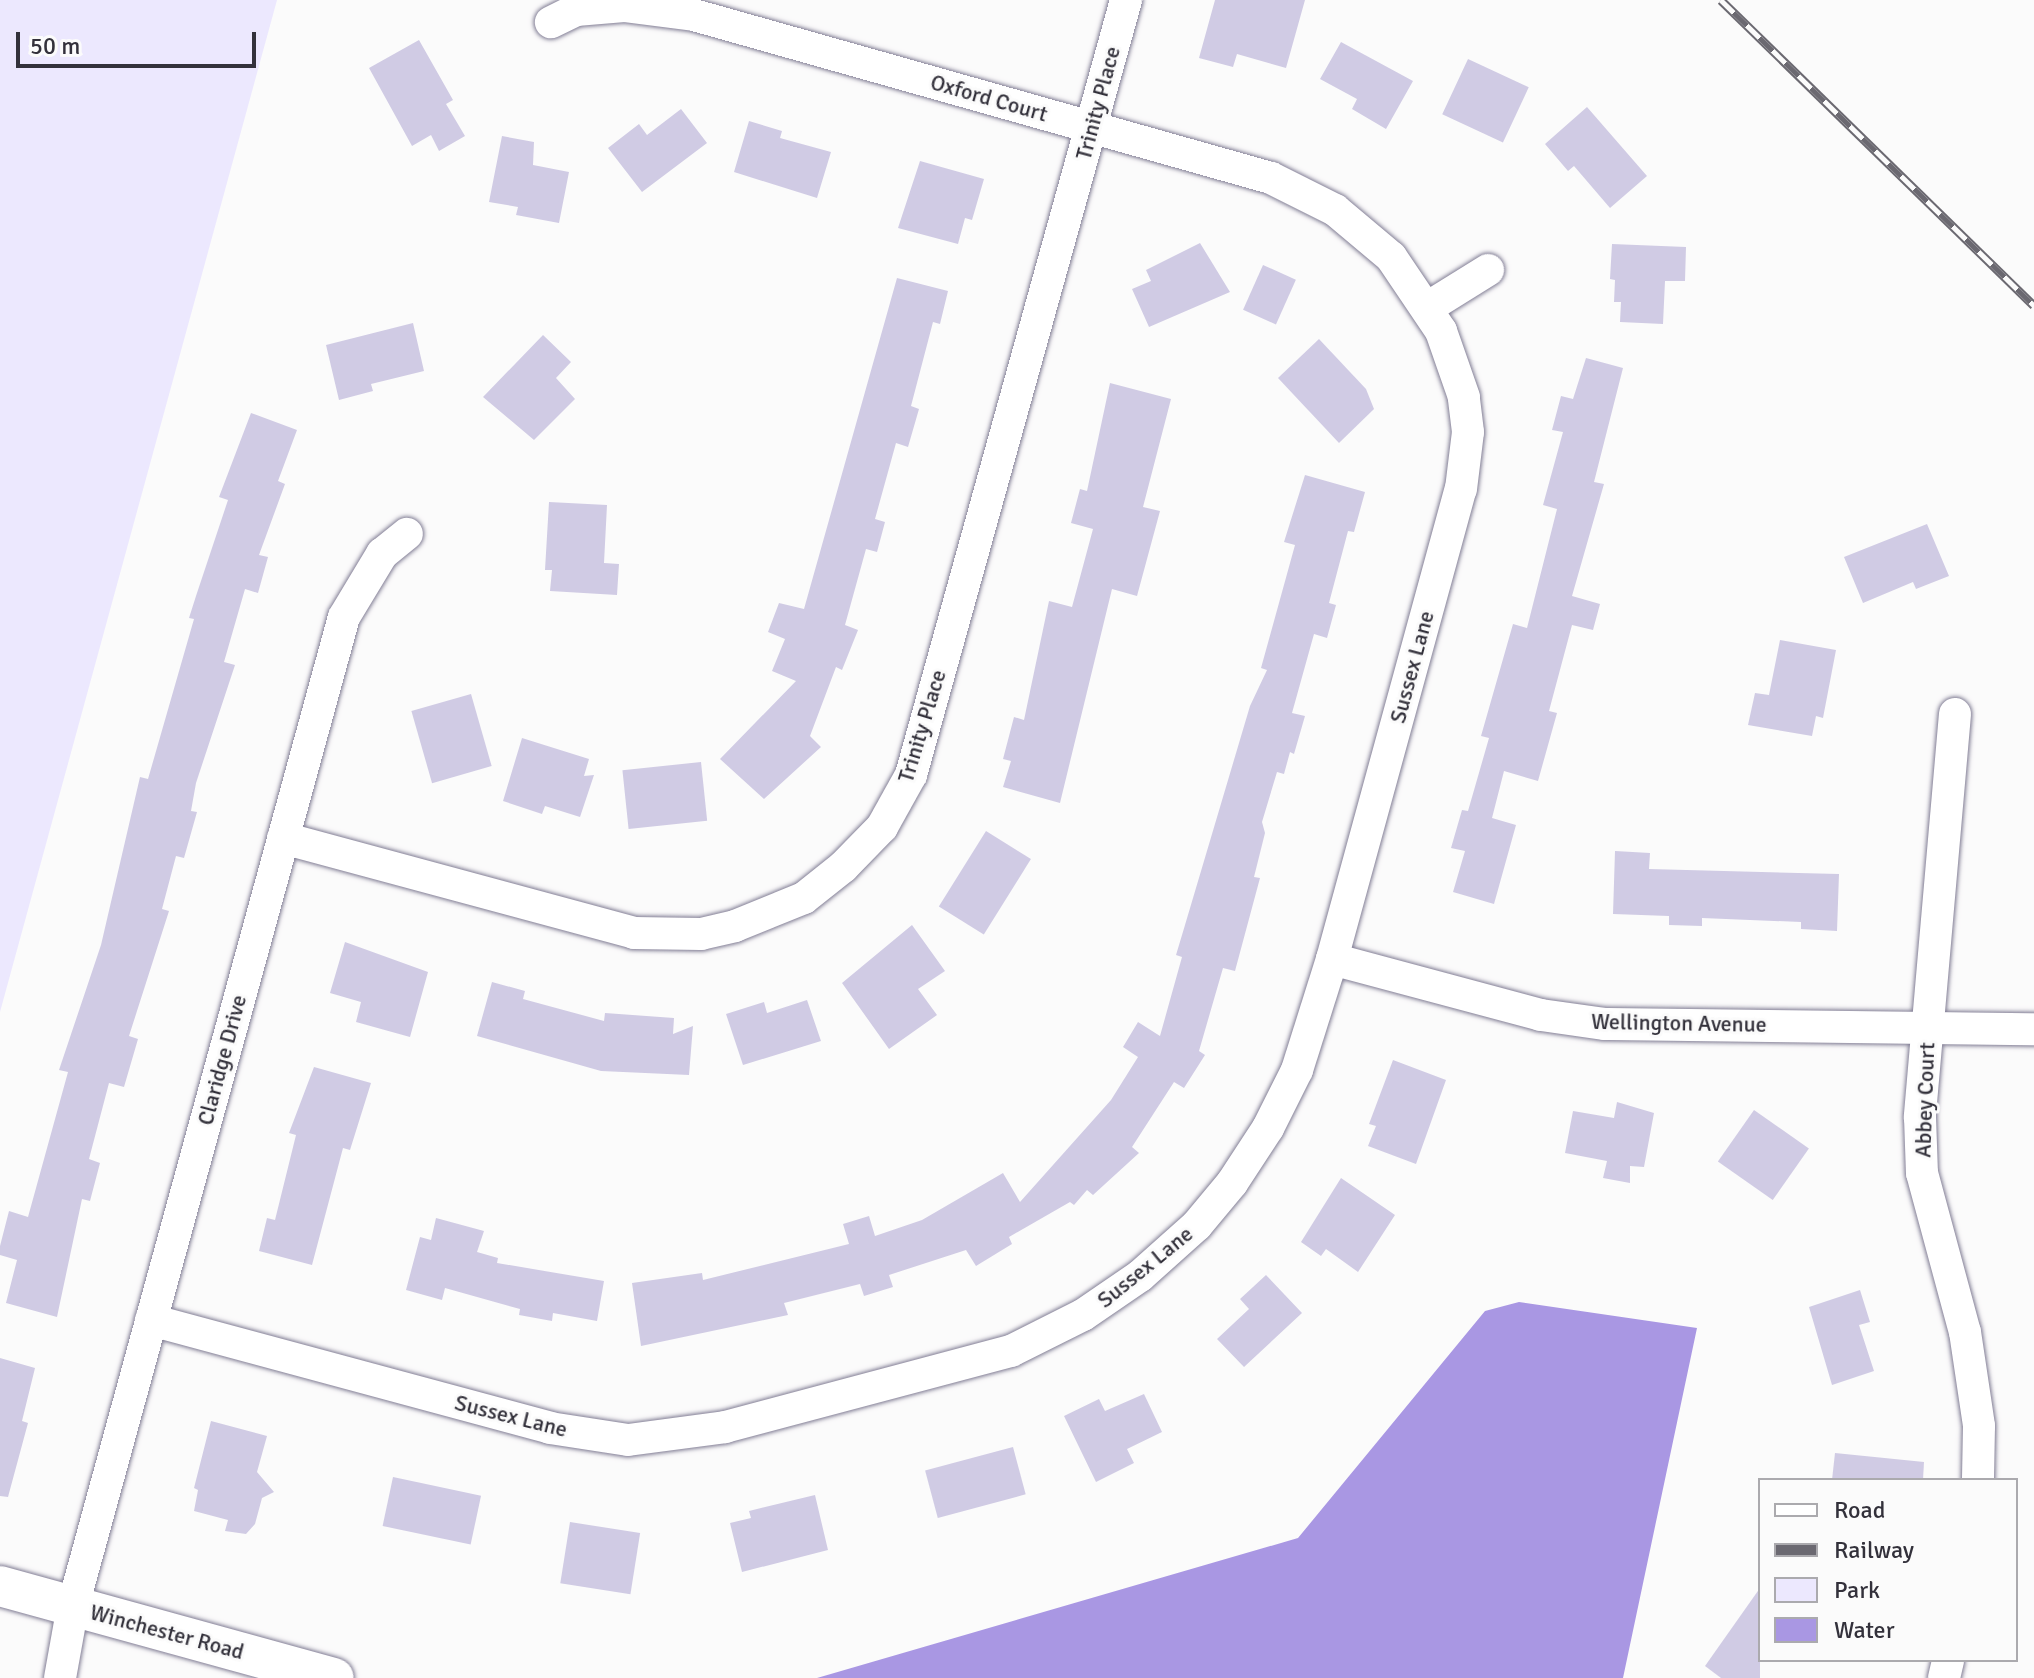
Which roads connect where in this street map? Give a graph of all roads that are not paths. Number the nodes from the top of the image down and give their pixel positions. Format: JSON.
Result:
{"nodes":[{"id":1,"x":1126,"y":0,"type":"edge"},
{"id":2,"x":551,"y":22,"type":"dead end"},
{"id":3,"x":1091,"y":127,"type":"junction"},
{"id":4,"x":1488,"y":270,"type":"dead end"},
{"id":5,"x":1427,"y":308,"type":"junction"},
{"id":6,"x":407,"y":534,"type":"dead end"},
{"id":7,"x":1955,"y":714,"type":"dead end"},
{"id":8,"x":283,"y":838,"type":"junction"},
{"id":9,"x":1332,"y":959,"type":"junction"},
{"id":10,"x":1927,"y":1027,"type":"junction"},
{"id":11,"x":2034,"y":1029,"type":"edge"},
{"id":12,"x":151,"y":1320,"type":"junction"},
{"id":13,"x":1978,"y":1478,"type":"edge"},
{"id":14,"x":0,"y":1586,"type":"edge"},
{"id":15,"x":73,"y":1606,"type":"junction"},
{"id":16,"x":60,"y":1678,"type":"edge"},
{"id":17,"x":334,"y":1678,"type":"edge"}],
"edges":[{"from":1,"to":3,"type":"street","name":"Trinity Place"},
{"from":2,"to":3,"type":"street","name":"Oxford Court"},
{"from":3,"to":5,"type":"street","name":"Oxford Court"},
{"from":3,"to":8,"type":"street","name":"Trinity Place"},
{"from":4,"to":5,"type":"street"},
{"from":5,"to":9,"type":"street","name":"Sussex Lane"},
{"from":6,"to":8,"type":"street","name":"Claridge Drive"},
{"from":7,"to":10,"type":"street","name":"Abbey Court"},
{"from":8,"to":12,"type":"street","name":"Claridge Drive"},
{"from":9,"to":10,"type":"street","name":"Wellington Avenue"},
{"from":9,"to":12,"type":"street","name":"Sussex Lane"},
{"from":10,"to":11,"type":"street","name":"Wellington Avenue"},
{"from":10,"to":13,"type":"street","name":"Abbey Court"},
{"from":12,"to":15,"type":"street","name":"Claridge Drive"},
{"from":14,"to":15,"type":"main road","name":"Winchester Road"},
{"from":15,"to":16,"type":"street","name":"Claridge Drive"},
{"from":15,"to":17,"type":"main road","name":"Winchester Road"}]}
